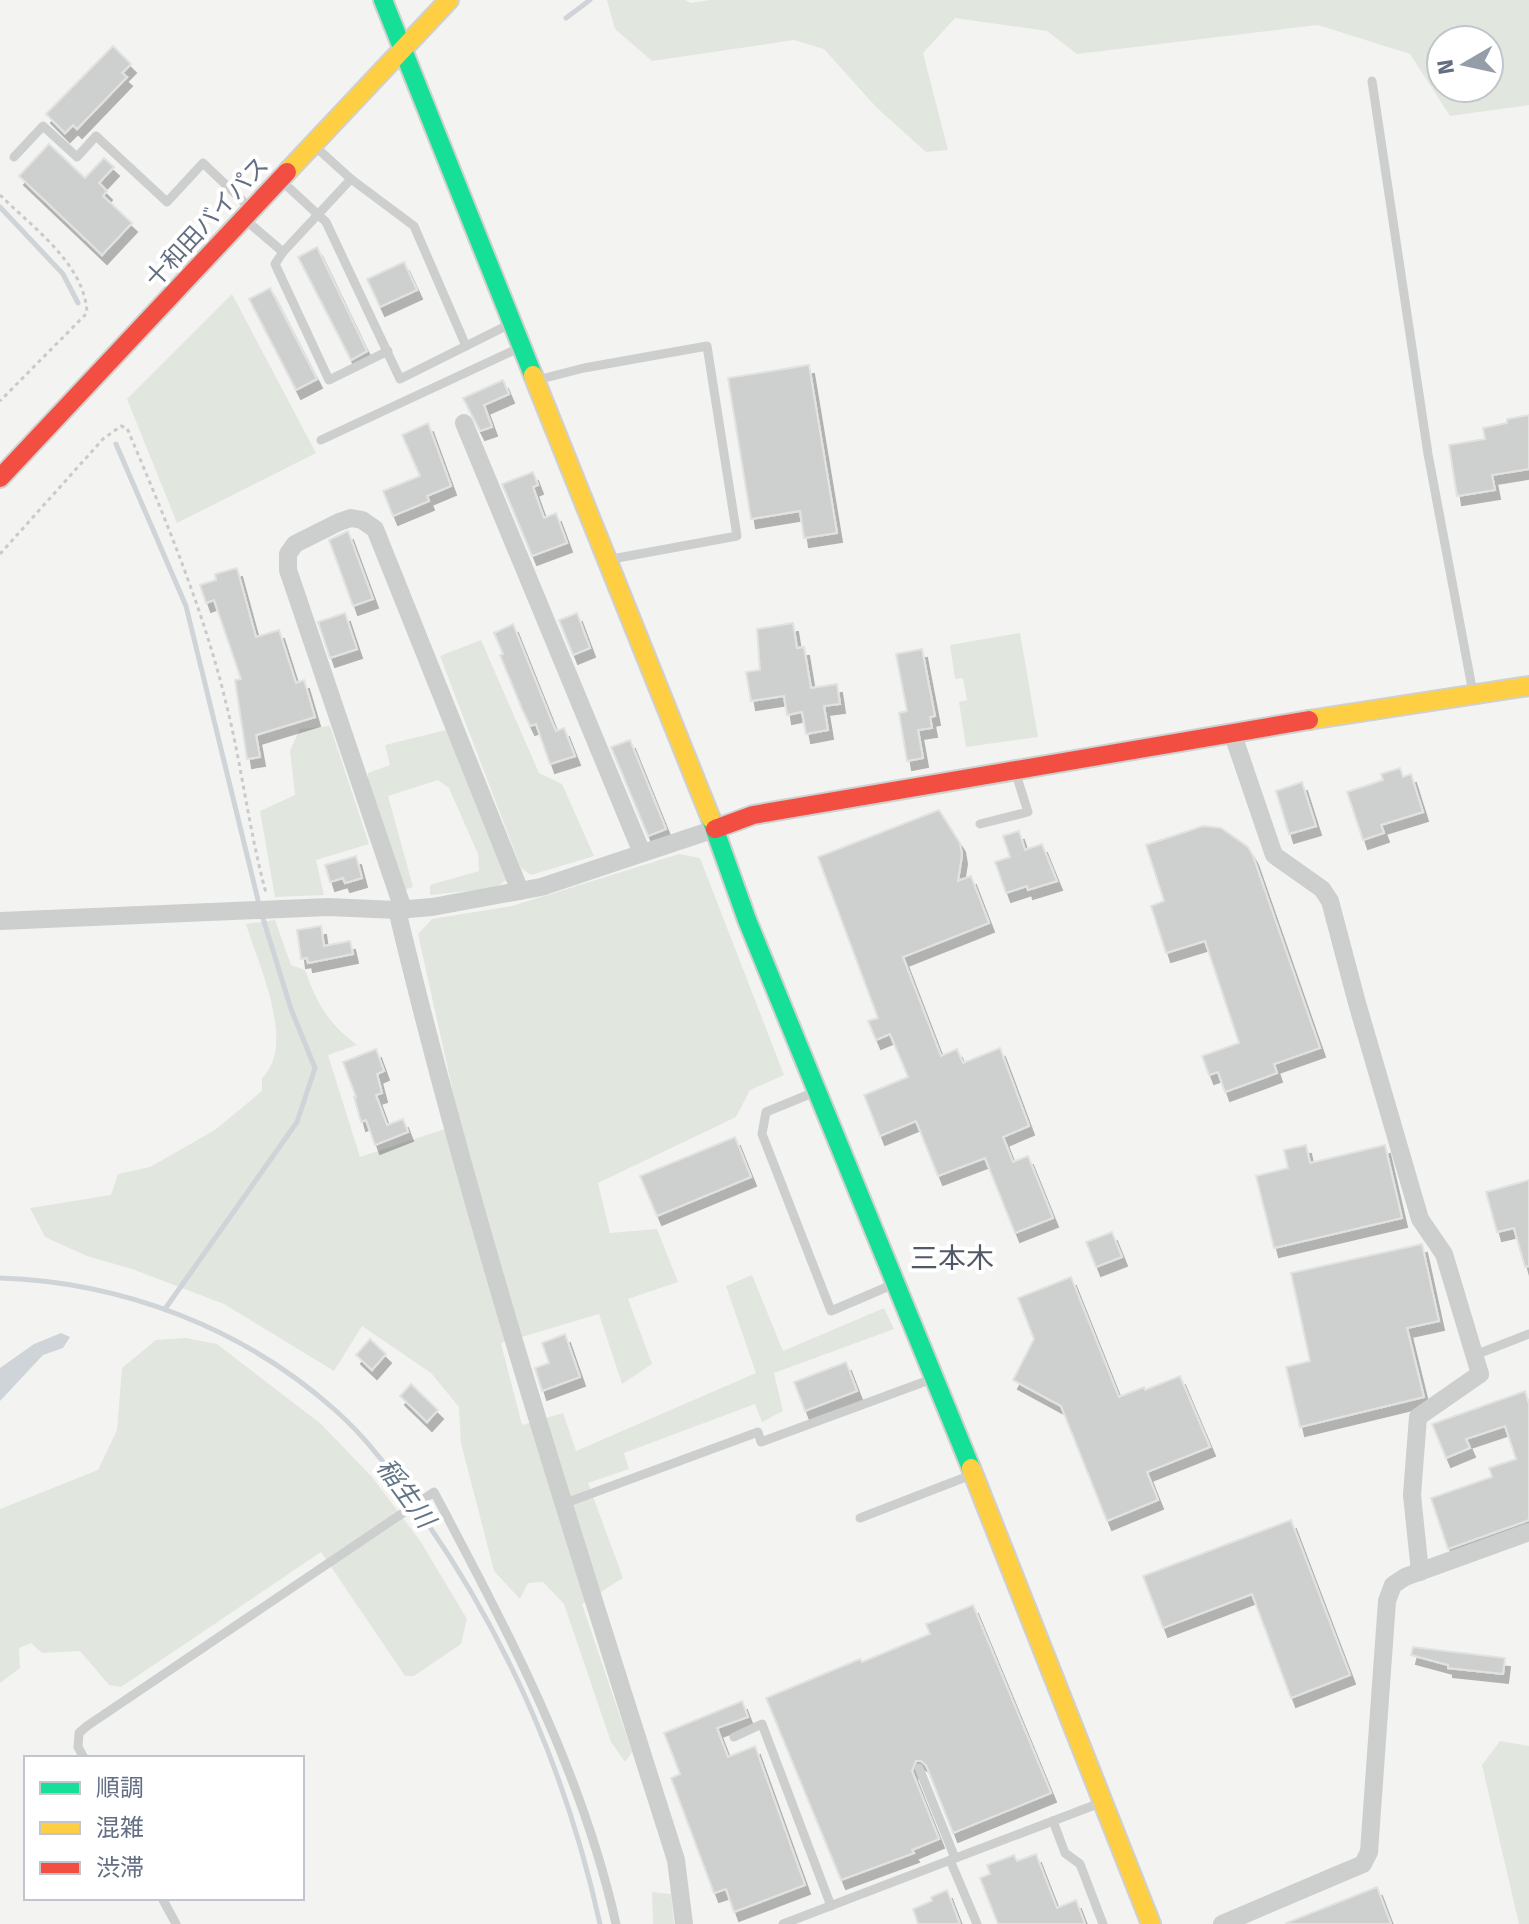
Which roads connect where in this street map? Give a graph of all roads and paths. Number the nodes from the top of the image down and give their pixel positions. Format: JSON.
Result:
{"nodes":[{"id":1,"x":383,"y":0,"type":"edge"},
{"id":2,"x":449,"y":0,"type":"edge"},
{"id":3,"x":401,"y":51,"type":"junction"},
{"id":4,"x":1372,"y":81,"type":"dead end"},
{"id":5,"x":312,"y":144,"type":"junction"},
{"id":6,"x":14,"y":157,"type":"dead end"},
{"id":7,"x":279,"y":179,"type":"junction"},
{"id":8,"x":351,"y":179,"type":"junction"},
{"id":9,"x":0,"y":195,"type":"edge"},
{"id":10,"x":248,"y":213,"type":"junction"},
{"id":11,"x":316,"y":215,"type":"junction"},
{"id":12,"x":283,"y":252,"type":"junction"},
{"id":13,"x":512,"y":323,"type":"junction"},
{"id":14,"x":466,"y":346,"type":"junction"},
{"id":15,"x":521,"y":347,"type":"junction"},
{"id":16,"x":388,"y":351,"type":"junction"},
{"id":17,"x":534,"y":381,"type":"junction"},
{"id":18,"x":0,"y":401,"type":"edge"},
{"id":19,"x":464,"y":423,"type":"dead end"},
{"id":20,"x":321,"y":440,"type":"dead end"},
{"id":21,"x":0,"y":478,"type":"edge"},
{"id":22,"x":0,"y":554,"type":"edge"},
{"id":23,"x":607,"y":561,"type":"junction"},
{"id":24,"x":1529,"y":686,"type":"edge"},
{"id":25,"x":1473,"y":695,"type":"junction"},
{"id":26,"x":1232,"y":732,"type":"junction"},
{"id":27,"x":1015,"y":770,"type":"junction"},
{"id":28,"x":980,"y":824,"type":"dead end"},
{"id":29,"x":715,"y":829,"type":"junction"},
{"id":30,"x":642,"y":853,"type":"junction"},
{"id":31,"x":520,"y":891,"type":"junction"},
{"id":32,"x":271,"y":909,"type":"junction"},
{"id":33,"x":400,"y":910,"type":"junction"},
{"id":34,"x":0,"y":921,"type":"edge"},
{"id":35,"x":818,"y":1091,"type":"junction"},
{"id":36,"x":897,"y":1283,"type":"junction"},
{"id":37,"x":1529,"y":1334,"type":"edge"},
{"id":38,"x":1475,"y":1355,"type":"junction"},
{"id":39,"x":935,"y":1378,"type":"junction"},
{"id":40,"x":974,"y":1473,"type":"junction"},
{"id":41,"x":562,"y":1504,"type":"junction"},
{"id":42,"x":860,"y":1518,"type":"dead end"},
{"id":43,"x":1529,"y":1532,"type":"edge"},
{"id":44,"x":1420,"y":1572,"type":"junction"},
{"id":45,"x":734,"y":1737,"type":"dead end"},
{"id":46,"x":83,"y":1756,"type":"edge"},
{"id":47,"x":919,"y":1768,"type":"dead end"},
{"id":48,"x":1103,"y":1801,"type":"junction"},
{"id":49,"x":1053,"y":1821,"type":"junction"},
{"id":50,"x":953,"y":1859,"type":"junction"},
{"id":51,"x":163,"y":1900,"type":"edge"},
{"id":52,"x":831,"y":1906,"type":"junction"},
{"id":53,"x":176,"y":1924,"type":"edge"},
{"id":54,"x":616,"y":1924,"type":"edge"},
{"id":55,"x":684,"y":1924,"type":"edge"},
{"id":56,"x":783,"y":1924,"type":"edge"},
{"id":57,"x":977,"y":1924,"type":"edge"},
{"id":58,"x":1103,"y":1924,"type":"edge"},
{"id":59,"x":1151,"y":1924,"type":"edge"},
{"id":60,"x":1222,"y":1924,"type":"edge"}],
"edges":[{"from":1,"to":3,"type":"main road"},
{"from":2,"to":3,"type":"main road","name":"十和田バイパス"},
{"from":3,"to":5,"type":"main road","name":"十和田バイパス"},
{"from":3,"to":13,"type":"main road"},
{"from":4,"to":25,"type":"lane"},
{"from":5,"to":7,"type":"main road","name":"十和田バイパス"},
{"from":5,"to":8,"type":"lane"},
{"from":6,"to":10,"type":"lane"},
{"from":7,"to":10,"type":"main road","name":"十和田バイパス"},
{"from":7,"to":11,"type":"lane"},
{"from":8,"to":11,"type":"lane"},
{"from":8,"to":14,"type":"lane"},
{"from":9,"to":18,"type":"path"},
{"from":10,"to":12,"type":"lane"},
{"from":10,"to":21,"type":"main road","name":"十和田バイパス"},
{"from":11,"to":12,"type":"lane"},
{"from":11,"to":16,"type":"lane"},
{"from":12,"to":16,"type":"lane"},
{"from":13,"to":14,"type":"lane"},
{"from":13,"to":15,"type":"main road"},
{"from":14,"to":16,"type":"lane"},
{"from":15,"to":17,"type":"main road"},
{"from":15,"to":20,"type":"lane"},
{"from":17,"to":23,"type":"main road"},
{"from":17,"to":23,"type":"lane"},
{"from":19,"to":30,"type":"street"},
{"from":22,"to":32,"type":"path"},
{"from":23,"to":29,"type":"main road"},
{"from":24,"to":25,"type":"main road"},
{"from":25,"to":26,"type":"main road"},
{"from":26,"to":27,"type":"main road"},
{"from":26,"to":38,"type":"street"},
{"from":27,"to":28,"type":"lane"},
{"from":27,"to":29,"type":"main road"},
{"from":29,"to":30,"type":"street"},
{"from":29,"to":35,"type":"main road"},
{"from":30,"to":31,"type":"street"},
{"from":31,"to":33,"type":"street"},
{"from":31,"to":33,"type":"street"},
{"from":32,"to":33,"type":"street"},
{"from":32,"to":34,"type":"street"},
{"from":33,"to":41,"type":"street"},
{"from":35,"to":36,"type":"main road"},
{"from":35,"to":36,"type":"lane"},
{"from":36,"to":39,"type":"main road"},
{"from":37,"to":38,"type":"lane"},
{"from":38,"to":44,"type":"street"},
{"from":39,"to":40,"type":"main road"},
{"from":39,"to":41,"type":"lane"},
{"from":40,"to":42,"type":"lane"},
{"from":40,"to":48,"type":"main road"},
{"from":41,"to":55,"type":"street"},
{"from":43,"to":44,"type":"street"},
{"from":44,"to":60,"type":"street"},
{"from":45,"to":52,"type":"lane"},
{"from":46,"to":54,"type":"lane"},
{"from":47,"to":50,"type":"lane"},
{"from":48,"to":49,"type":"lane"},
{"from":48,"to":59,"type":"main road"},
{"from":49,"to":50,"type":"lane"},
{"from":49,"to":58,"type":"lane"},
{"from":50,"to":52,"type":"lane"},
{"from":50,"to":57,"type":"lane"},
{"from":51,"to":53,"type":"lane"},
{"from":52,"to":56,"type":"lane"}]}
